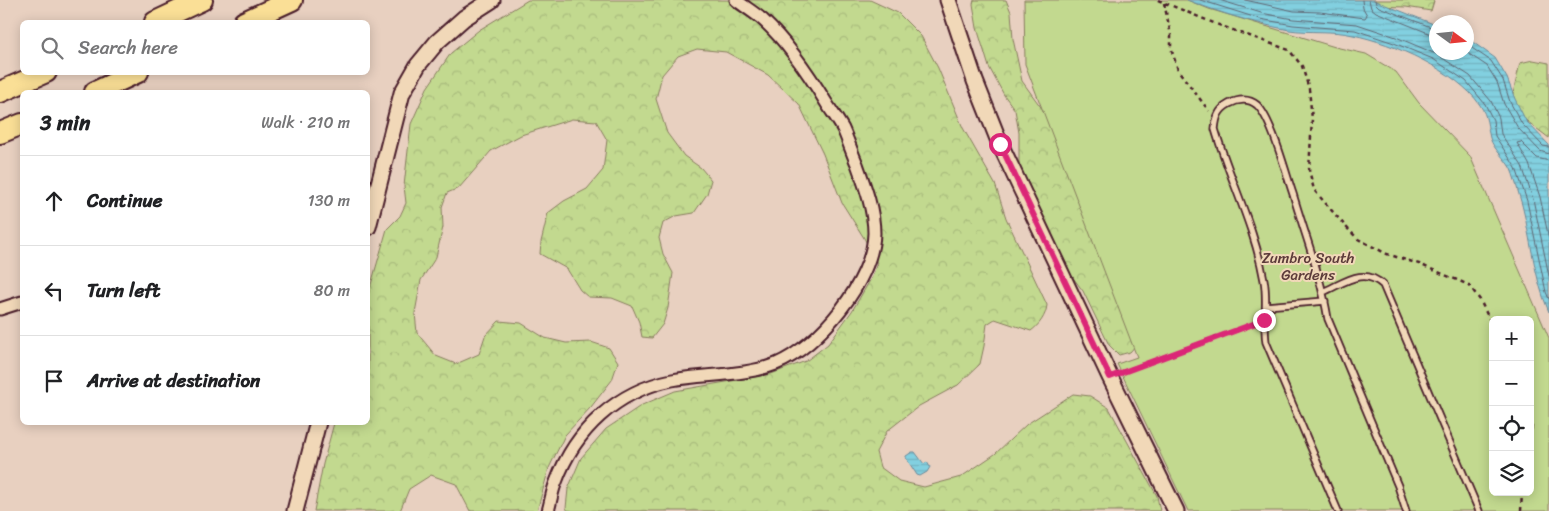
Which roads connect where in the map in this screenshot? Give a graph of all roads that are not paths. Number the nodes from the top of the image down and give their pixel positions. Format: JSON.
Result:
{"nodes":[{"id":1,"x":202,"y":0,"type":"edge"},
{"id":2,"x":292,"y":0,"type":"edge"},
{"id":3,"x":492,"y":0,"type":"edge"},
{"id":4,"x":736,"y":0,"type":"edge"},
{"id":5,"x":948,"y":0,"type":"edge"},
{"id":6,"x":159,"y":20,"type":"edge"},
{"id":7,"x":248,"y":20,"type":"edge"},
{"id":8,"x":39,"y":75,"type":"edge"},
{"id":9,"x":132,"y":75,"type":"edge"},
{"id":10,"x":99,"y":90,"type":"edge"},
{"id":11,"x":0,"y":92,"type":"edge"},
{"id":12,"x":20,"y":125,"type":"edge"},
{"id":13,"x":0,"y":133,"type":"edge"},
{"id":14,"x":370,"y":219,"type":"edge"},
{"id":15,"x":1323,"y":292,"type":"junction"},
{"id":16,"x":1325,"y":301,"type":"junction"},
{"id":17,"x":20,"y":303,"type":"edge"},
{"id":18,"x":1266,"y":306,"type":"junction"},
{"id":19,"x":0,"y":309,"type":"edge"},
{"id":20,"x":317,"y":425,"type":"edge"},
{"id":21,"x":295,"y":511,"type":"edge"},
{"id":22,"x":548,"y":511,"type":"edge"},
{"id":23,"x":1176,"y":511,"type":"edge"},
{"id":24,"x":1338,"y":511,"type":"edge"},
{"id":25,"x":1406,"y":511,"type":"edge"},
{"id":26,"x":1480,"y":511,"type":"edge"}],
"edges":[{"from":1,"to":6,"type":"highway"},
{"from":2,"to":7,"type":"highway"},
{"from":3,"to":14,"type":"street"},
{"from":4,"to":22,"type":"street"},
{"from":5,"to":23,"type":"street"},
{"from":8,"to":11,"type":"highway"},
{"from":9,"to":10,"type":"highway"},
{"from":12,"to":13,"type":"highway"},
{"from":15,"to":16,"type":"lane"},
{"from":15,"to":18,"type":"lane"},
{"from":15,"to":26,"type":"lane"},
{"from":16,"to":18,"type":"lane"},
{"from":16,"to":25,"type":"lane"},
{"from":17,"to":19,"type":"street"},
{"from":18,"to":24,"type":"lane"},
{"from":20,"to":21,"type":"street"}]}
